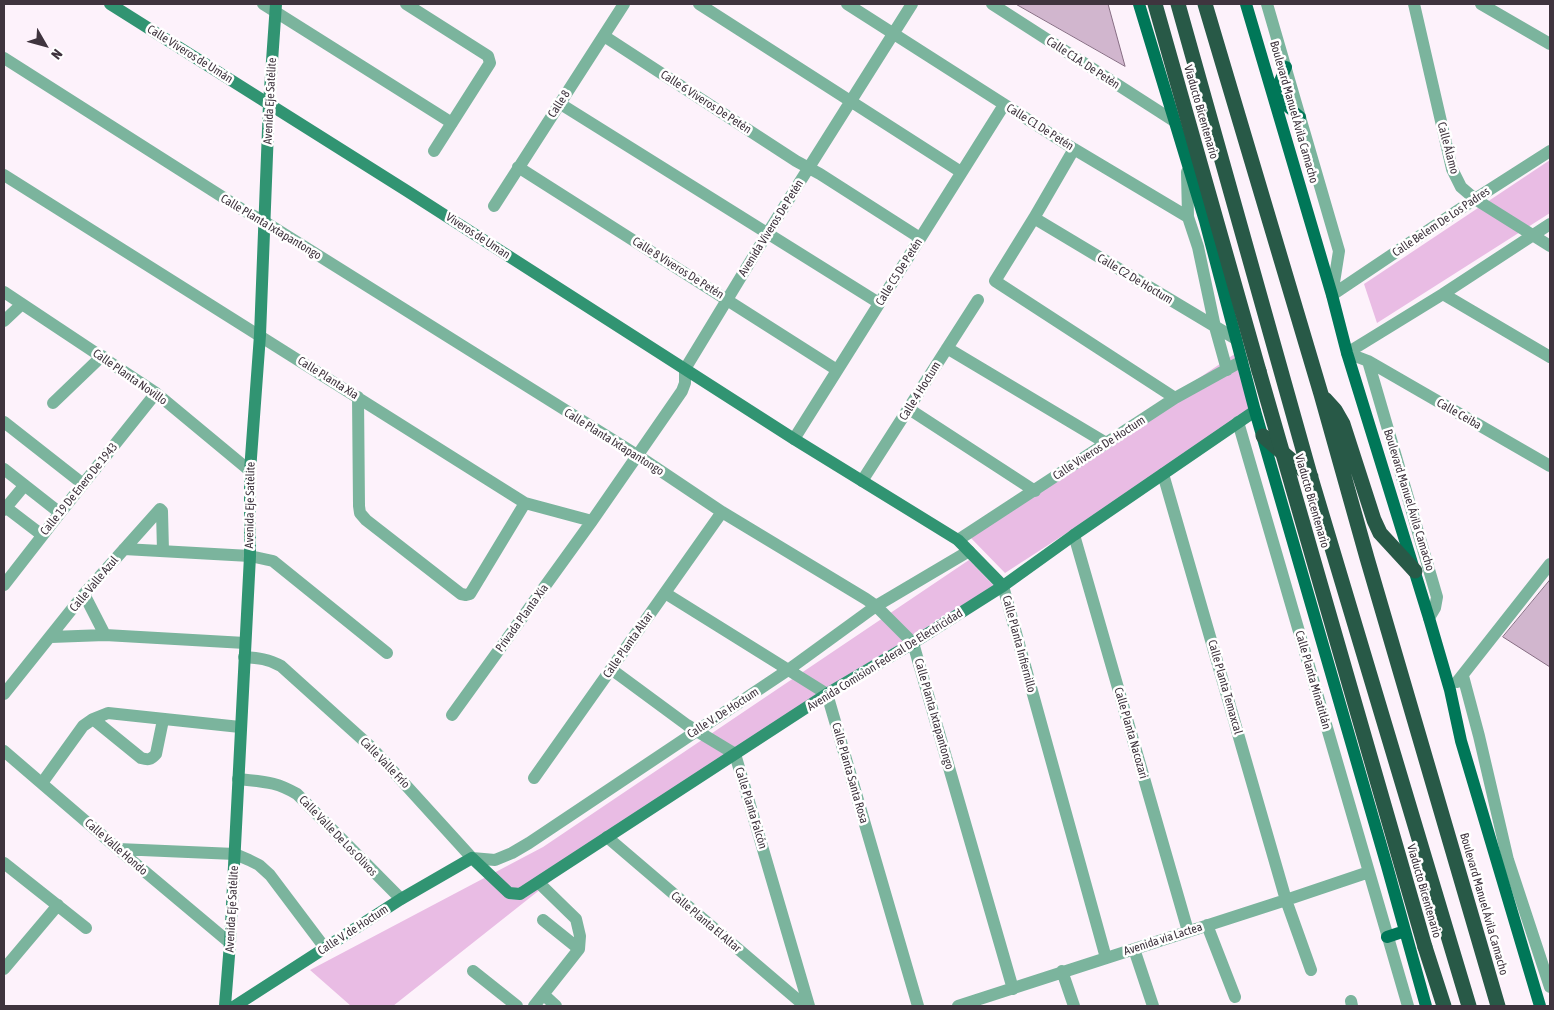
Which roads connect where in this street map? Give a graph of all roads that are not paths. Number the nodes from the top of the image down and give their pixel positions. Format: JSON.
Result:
{"nodes":[{"id":1,"x":110,"y":4,"type":"edge"},
{"id":2,"x":263,"y":4,"type":"edge"},
{"id":3,"x":406,"y":4,"type":"edge"},
{"id":4,"x":624,"y":4,"type":"edge"},
{"id":5,"x":699,"y":4,"type":"edge"},
{"id":6,"x":846,"y":4,"type":"edge"},
{"id":7,"x":912,"y":4,"type":"edge"},
{"id":8,"x":992,"y":4,"type":"edge"},
{"id":9,"x":1139,"y":4,"type":"edge"},
{"id":10,"x":1155,"y":4,"type":"edge"},
{"id":11,"x":1178,"y":4,"type":"edge"},
{"id":12,"x":1205,"y":4,"type":"edge"},
{"id":13,"x":1246,"y":4,"type":"edge"},
{"id":14,"x":1267,"y":4,"type":"edge"},
{"id":15,"x":1414,"y":4,"type":"edge"},
{"id":16,"x":1481,"y":4,"type":"edge"},
{"id":17,"x":276,"y":8,"type":"edge"},
{"id":18,"x":894,"y":33,"type":"junction"},
{"id":19,"x":604,"y":36,"type":"junction"},
{"id":20,"x":1550,"y":44,"type":"edge"},
{"id":21,"x":4,"y":58,"type":"edge"},
{"id":22,"x":1286,"y":67,"type":"junction"},
{"id":23,"x":1274,"y":95,"type":"junction"},
{"id":24,"x":851,"y":102,"type":"junction"},
{"id":25,"x":560,"y":103,"type":"junction"},
{"id":26,"x":269,"y":104,"type":"junction"},
{"id":27,"x":1004,"y":105,"type":"junction"},
{"id":28,"x":1300,"y":117,"type":"junction"},
{"id":29,"x":1174,"y":121,"type":"junction"},
{"id":30,"x":452,"y":123,"type":"junction"},
{"id":31,"x":1074,"y":149,"type":"junction"},
{"id":32,"x":434,"y":151,"type":"dead end"},
{"id":33,"x":1550,"y":151,"type":"edge"},
{"id":34,"x":1186,"y":159,"type":"junction"},
{"id":35,"x":518,"y":167,"type":"junction"},
{"id":36,"x":808,"y":168,"type":"junction"},
{"id":37,"x":961,"y":172,"type":"junction"},
{"id":38,"x":4,"y":175,"type":"edge"},
{"id":39,"x":1475,"y":199,"type":"junction"},
{"id":40,"x":494,"y":206,"type":"dead end"},
{"id":41,"x":1188,"y":217,"type":"junction"},
{"id":42,"x":1034,"y":218,"type":"junction"},
{"id":43,"x":265,"y":222,"type":"junction"},
{"id":44,"x":1550,"y":224,"type":"edge"},
{"id":45,"x":767,"y":234,"type":"junction"},
{"id":46,"x":1532,"y":235,"type":"junction"},
{"id":47,"x":920,"y":238,"type":"junction"},
{"id":48,"x":1550,"y":246,"type":"edge"},
{"id":49,"x":4,"y":292,"type":"edge"},
{"id":50,"x":1443,"y":294,"type":"junction"},
{"id":51,"x":1332,"y":295,"type":"junction"},
{"id":52,"x":727,"y":299,"type":"junction"},
{"id":53,"x":978,"y":300,"type":"dead end"},
{"id":54,"x":22,"y":304,"type":"junction"},
{"id":55,"x":879,"y":304,"type":"junction"},
{"id":56,"x":4,"y":321,"type":"edge"},
{"id":57,"x":1215,"y":327,"type":"junction"},
{"id":58,"x":260,"y":336,"type":"junction"},
{"id":59,"x":1236,"y":339,"type":"junction"},
{"id":60,"x":947,"y":348,"type":"junction"},
{"id":61,"x":1347,"y":353,"type":"junction"},
{"id":62,"x":102,"y":356,"type":"junction"},
{"id":63,"x":1550,"y":357,"type":"edge"},
{"id":64,"x":1242,"y":361,"type":"junction"},
{"id":65,"x":1368,"y":361,"type":"junction"},
{"id":66,"x":685,"y":369,"type":"junction"},
{"id":67,"x":837,"y":370,"type":"junction"},
{"id":68,"x":1227,"y":370,"type":"junction"},
{"id":69,"x":156,"y":393,"type":"junction"},
{"id":70,"x":1321,"y":394,"type":"junction"},
{"id":71,"x":358,"y":397,"type":"junction"},
{"id":72,"x":1175,"y":398,"type":"junction"},
{"id":73,"x":53,"y":403,"type":"dead end"},
{"id":74,"x":909,"y":408,"type":"junction"},
{"id":75,"x":1255,"y":411,"type":"junction"},
{"id":76,"x":4,"y":422,"type":"edge"},
{"id":77,"x":1238,"y":422,"type":"junction"},
{"id":78,"x":1263,"y":436,"type":"junction"},
{"id":79,"x":794,"y":440,"type":"junction"},
{"id":80,"x":1106,"y":443,"type":"junction"},
{"id":81,"x":637,"y":455,"type":"junction"},
{"id":82,"x":1550,"y":466,"type":"edge"},
{"id":83,"x":4,"y":469,"type":"edge"},
{"id":84,"x":250,"y":472,"type":"junction"},
{"id":85,"x":1163,"y":474,"type":"junction"},
{"id":86,"x":1311,"y":478,"type":"junction"},
{"id":87,"x":862,"y":481,"type":"junction"},
{"id":88,"x":83,"y":484,"type":"junction"},
{"id":89,"x":24,"y":486,"type":"junction"},
{"id":90,"x":1034,"y":491,"type":"junction"},
{"id":91,"x":525,"y":503,"type":"junction"},
{"id":92,"x":4,"y":508,"type":"edge"},
{"id":93,"x":722,"y":512,"type":"junction"},
{"id":94,"x":60,"y":513,"type":"junction"},
{"id":95,"x":592,"y":521,"type":"junction"},
{"id":96,"x":1074,"y":535,"type":"junction"},
{"id":97,"x":42,"y":536,"type":"junction"},
{"id":98,"x":958,"y":540,"type":"junction"},
{"id":99,"x":124,"y":549,"type":"junction"},
{"id":100,"x":163,"y":551,"type":"junction"},
{"id":101,"x":969,"y":551,"type":"junction"},
{"id":102,"x":250,"y":556,"type":"junction"},
{"id":103,"x":1550,"y":564,"type":"edge"},
{"id":104,"x":1415,"y":571,"type":"junction"},
{"id":105,"x":6,"y":577,"type":"edge"},
{"id":106,"x":1003,"y":586,"type":"junction"},
{"id":107,"x":665,"y":593,"type":"junction"},
{"id":108,"x":84,"y":594,"type":"junction"},
{"id":109,"x":876,"y":606,"type":"junction"},
{"id":110,"x":1429,"y":618,"type":"junction"},
{"id":111,"x":106,"y":635,"type":"junction"},
{"id":112,"x":51,"y":637,"type":"junction"},
{"id":113,"x":246,"y":643,"type":"junction"},
{"id":114,"x":913,"y":643,"type":"junction"},
{"id":115,"x":387,"y":653,"type":"dead end"},
{"id":116,"x":244,"y":658,"type":"junction"},
{"id":117,"x":611,"y":669,"type":"junction"},
{"id":118,"x":788,"y":670,"type":"junction"},
{"id":119,"x":1463,"y":676,"type":"junction"},
{"id":120,"x":1450,"y":690,"type":"junction"},
{"id":121,"x":4,"y":694,"type":"edge"},
{"id":122,"x":827,"y":694,"type":"junction"},
{"id":123,"x":452,"y":715,"type":"dead end"},
{"id":124,"x":93,"y":719,"type":"junction"},
{"id":125,"x":163,"y":720,"type":"junction"},
{"id":126,"x":240,"y":727,"type":"junction"},
{"id":127,"x":697,"y":730,"type":"junction"},
{"id":128,"x":4,"y":751,"type":"edge"},
{"id":129,"x":735,"y":754,"type":"junction"},
{"id":130,"x":534,"y":778,"type":"dead end"},
{"id":131,"x":238,"y":779,"type":"junction"},
{"id":132,"x":42,"y":783,"type":"junction"},
{"id":133,"x":607,"y":837,"type":"junction"},
{"id":134,"x":118,"y":849,"type":"junction"},
{"id":135,"x":235,"y":854,"type":"junction"},
{"id":136,"x":472,"y":858,"type":"junction"},
{"id":137,"x":4,"y":862,"type":"edge"},
{"id":138,"x":1369,"y":872,"type":"junction"},
{"id":139,"x":539,"y":883,"type":"junction"},
{"id":140,"x":509,"y":893,"type":"joint"},
{"id":141,"x":401,"y":899,"type":"junction"},
{"id":142,"x":1286,"y":900,"type":"junction"},
{"id":143,"x":58,"y":906,"type":"junction"},
{"id":144,"x":543,"y":920,"type":"dead end"},
{"id":145,"x":1207,"y":925,"type":"junction"},
{"id":146,"x":86,"y":928,"type":"dead end"},
{"id":147,"x":1188,"y":931,"type":"junction"},
{"id":148,"x":1405,"y":931,"type":"junction"},
{"id":149,"x":1387,"y":937,"type":"junction"},
{"id":150,"x":230,"y":943,"type":"junction"},
{"id":151,"x":325,"y":948,"type":"junction"},
{"id":152,"x":579,"y":948,"type":"junction"},
{"id":153,"x":1134,"y":949,"type":"junction"},
{"id":154,"x":1106,"y":958,"type":"junction"},
{"id":155,"x":4,"y":969,"type":"edge"},
{"id":156,"x":1311,"y":970,"type":"dead end"},
{"id":157,"x":473,"y":971,"type":"dead end"},
{"id":158,"x":1062,"y":972,"type":"junction"},
{"id":159,"x":1550,"y":988,"type":"edge"},
{"id":160,"x":1013,"y":989,"type":"junction"},
{"id":161,"x":544,"y":995,"type":"junction"},
{"id":162,"x":1235,"y":997,"type":"dead end"},
{"id":163,"x":986,"y":1002,"type":"edge"},
{"id":164,"x":225,"y":1006,"type":"edge"},
{"id":165,"x":235,"y":1006,"type":"edge"},
{"id":166,"x":517,"y":1006,"type":"edge"},
{"id":167,"x":534,"y":1006,"type":"edge"},
{"id":168,"x":556,"y":1006,"type":"edge"},
{"id":169,"x":807,"y":1006,"type":"edge"},
{"id":170,"x":918,"y":1006,"type":"edge"},
{"id":171,"x":958,"y":1006,"type":"edge"},
{"id":172,"x":1074,"y":1006,"type":"edge"},
{"id":173,"x":1153,"y":1006,"type":"edge"},
{"id":174,"x":1408,"y":1006,"type":"edge"},
{"id":175,"x":1426,"y":1006,"type":"edge"},
{"id":176,"x":1444,"y":1006,"type":"edge"},
{"id":177,"x":1470,"y":1006,"type":"edge"},
{"id":178,"x":1498,"y":1006,"type":"edge"},
{"id":179,"x":1540,"y":1006,"type":"edge"}],
"edges":[{"from":1,"to":26,"type":"street","name":"Calle Viveros de Umán"},
{"from":2,"to":17,"type":"street"},
{"from":3,"to":30,"type":"street"},
{"from":4,"to":19,"type":"street","name":"Calle 8"},
{"from":5,"to":24,"type":"street"},
{"from":6,"to":18,"type":"street","name":"Calle C1 De Petén"},
{"from":7,"to":18,"type":"street","name":"Avenida Viveros De Petén"},
{"from":8,"to":29,"type":"street","name":"Calle C1A. De Petén"},
{"from":9,"to":29,"type":"main road"},
{"from":10,"to":176,"type":"highway","name":"Viaducto Bicentenario","bridge":true},
{"from":11,"to":86,"type":"highway"},
{"from":12,"to":70,"type":"highway","name":"Boulevard Manuel Ávila Camacho"},
{"from":13,"to":23,"type":"main road","name":"Boulevard Manuel Ávila Camacho"},
{"from":14,"to":22,"type":"street"},
{"from":15,"to":39,"type":"street","name":"Calle Álamo"},
{"from":16,"to":20,"type":"street"},
{"from":17,"to":26,"type":"street","name":"Avenida Eje Satélite"},
{"from":17,"to":30,"type":"street"},
{"from":18,"to":24,"type":"street","name":"Avenida Viveros De Petén"},
{"from":18,"to":27,"type":"street","name":"Calle C1 De Petén"},
{"from":19,"to":25,"type":"street","name":"Calle 8"},
{"from":19,"to":36,"type":"street","name":"Calle 6 Viveros De Petén"},
{"from":21,"to":43,"type":"street","name":"Calle Planta Ixtapantongo"},
{"from":22,"to":23,"type":"main road"},
{"from":22,"to":28,"type":"street"},
{"from":23,"to":28,"type":"main road"},
{"from":23,"to":51,"type":"main road","name":"Boulevard Manuel Ávila Camacho"},
{"from":24,"to":36,"type":"street","name":"Avenida Viveros De Petén"},
{"from":24,"to":37,"type":"street"},
{"from":25,"to":35,"type":"street","name":"Calle 8"},
{"from":25,"to":45,"type":"street"},
{"from":26,"to":43,"type":"street","name":"Avenida Eje Satélite"},
{"from":26,"to":66,"type":"street","name":"Viveros de Uman"},
{"from":27,"to":31,"type":"street","name":"Calle C1 De Petén"},
{"from":27,"to":37,"type":"street","name":"Calle C5 De Petén"},
{"from":28,"to":51,"type":"street"},
{"from":29,"to":34,"type":"main road"},
{"from":30,"to":32,"type":"street"},
{"from":31,"to":41,"type":"street","name":"Calle C1 De Petén"},
{"from":31,"to":42,"type":"street"},
{"from":33,"to":39,"type":"street","name":"Calle Belem De Los Padres"},
{"from":34,"to":41,"type":"street"},
{"from":34,"to":59,"type":"main road"},
{"from":35,"to":40,"type":"street","name":"Calle 8"},
{"from":35,"to":52,"type":"street","name":"Calle 8 Viveros De Petén"},
{"from":36,"to":45,"type":"street","name":"Avenida Viveros De Petén"},
{"from":36,"to":47,"type":"street"},
{"from":37,"to":47,"type":"street","name":"Calle C5 De Petén"},
{"from":38,"to":58,"type":"street","name":"Calle Planta Xia"},
{"from":39,"to":46,"type":"street","name":"Calle Álamo"},
{"from":39,"to":51,"type":"street","name":"Calle Belem De Los Padres"},
{"from":41,"to":57,"type":"street"},
{"from":42,"to":57,"type":"street","name":"Calle C2 De Hoctum"},
{"from":42,"to":72,"type":"street"},
{"from":43,"to":58,"type":"street","name":"Avenida Eje Satélite"},
{"from":43,"to":81,"type":"street","name":"Calle Planta Ixtapantongo"},
{"from":44,"to":46,"type":"street"},
{"from":45,"to":52,"type":"street","name":"Avenida Viveros De Petén"},
{"from":45,"to":55,"type":"street"},
{"from":46,"to":48,"type":"street","name":"Calle Álamo"},
{"from":46,"to":50,"type":"street"},
{"from":47,"to":55,"type":"street","name":"Calle C5 De Petén"},
{"from":49,"to":54,"type":"street","name":"Calle Planta Novillo"},
{"from":50,"to":61,"type":"street"},
{"from":50,"to":63,"type":"street"},
{"from":51,"to":61,"type":"main road","name":"Boulevard Manuel Ávila Camacho"},
{"from":52,"to":66,"type":"street","name":"Avenida Viveros De Petén"},
{"from":52,"to":67,"type":"street","name":"Calle 8 Viveros De Petén"},
{"from":53,"to":60,"type":"street","name":"Calle 4 Hoctum"},
{"from":54,"to":56,"type":"street"},
{"from":54,"to":62,"type":"street","name":"Calle Planta Novillo"},
{"from":55,"to":67,"type":"street","name":"Calle C5 De Petén"},
{"from":57,"to":59,"type":"street","name":"Calle C2 De Hoctum"},
{"from":57,"to":68,"type":"street"},
{"from":58,"to":71,"type":"street","name":"Calle Planta Xia"},
{"from":58,"to":84,"type":"street","name":"Avenida Eje Satélite"},
{"from":59,"to":64,"type":"main road"},
{"from":60,"to":74,"type":"street","name":"Calle 4 Hoctum"},
{"from":60,"to":80,"type":"street"},
{"from":61,"to":65,"type":"street","name":"Calle Ceiba"},
{"from":61,"to":104,"type":"main road","name":"Boulevard Manuel Ávila Camacho"},
{"from":62,"to":69,"type":"street","name":"Calle Planta Novillo"},
{"from":62,"to":73,"type":"street"},
{"from":64,"to":68,"type":"street","name":"Calle Viveros De Hoctum"},
{"from":64,"to":75,"type":"main road"},
{"from":65,"to":82,"type":"street","name":"Calle Ceiba"},
{"from":65,"to":110,"type":"street"},
{"from":66,"to":79,"type":"street","name":"Calle Planta Infiernillo"},
{"from":66,"to":81,"type":"street","name":"Avenida Viveros De Petén"},
{"from":67,"to":79,"type":"street","name":"Calle C5 De Petén"},
{"from":68,"to":72,"type":"street","name":"Calle Viveros De Hoctum"},
{"from":69,"to":84,"type":"street","name":"Calle Planta Novillo"},
{"from":69,"to":88,"type":"street","name":"Calle 19 De Enero De 1943"},
{"from":70,"to":104,"type":"highway"},
{"from":70,"to":178,"type":"highway","name":"Boulevard Manuel Ávila Camacho"},
{"from":71,"to":91,"type":"street","name":"Calle Planta Xia"},
{"from":71,"to":91,"type":"street"},
{"from":72,"to":80,"type":"street","name":"Calle Viveros De Hoctum"},
{"from":74,"to":87,"type":"street","name":"Calle 4 Hoctum"},
{"from":74,"to":90,"type":"street"},
{"from":75,"to":77,"type":"street","name":"Avenida Comision Federal De Electricidad"},
{"from":75,"to":78,"type":"main road"},
{"from":76,"to":88,"type":"street"},
{"from":77,"to":85,"type":"street","name":"Avenida Comision Federal De Electricidad"},
{"from":77,"to":138,"type":"street","name":"Calle Planta Minatitlán"},
{"from":78,"to":86,"type":"highway"},
{"from":78,"to":148,"type":"main road"},
{"from":79,"to":87,"type":"street","name":"Calle Planta Infiernillo"},
{"from":80,"to":90,"type":"street","name":"Calle Viveros De Hoctum"},
{"from":81,"to":93,"type":"street","name":"Calle Planta Ixtapantongo"},
{"from":81,"to":95,"type":"street"},
{"from":83,"to":89,"type":"street"},
{"from":84,"to":102,"type":"street","name":"Avenida Eje Satélite"},
{"from":85,"to":96,"type":"street","name":"Avenida Comision Federal De Electricidad"},
{"from":85,"to":142,"type":"street","name":"Calle Planta Temaxcal"},
{"from":86,"to":177,"type":"highway"},
{"from":87,"to":98,"type":"street","name":"Calle Planta Infiernillo"},
{"from":88,"to":94,"type":"street","name":"Calle 19 De Enero De 1943"},
{"from":89,"to":92,"type":"street"},
{"from":89,"to":94,"type":"street"},
{"from":90,"to":98,"type":"street","name":"Calle Viveros De Hoctum"},
{"from":91,"to":95,"type":"street","name":"Calle Planta Xia"},
{"from":92,"to":97,"type":"street"},
{"from":93,"to":107,"type":"street","name":"Calle Planta Altar"},
{"from":93,"to":109,"type":"street","name":"Calle Planta Ixtapantongo"},
{"from":94,"to":97,"type":"street","name":"Calle 19 De Enero De 1943"},
{"from":95,"to":123,"type":"street","name":"Privada Planta Xia"},
{"from":96,"to":106,"type":"street","name":"Avenida Comision Federal De Electricidad"},
{"from":96,"to":147,"type":"street","name":"Calle Planta Nacozari"},
{"from":97,"to":105,"type":"street","name":"Calle 19 De Enero De 1943"},
{"from":98,"to":101,"type":"street","name":"Calle Planta Infiernillo"},
{"from":99,"to":100,"type":"street"},
{"from":99,"to":100,"type":"street","name":"Calle Valle Azul"},
{"from":99,"to":108,"type":"street","name":"Calle Valle Azul"},
{"from":100,"to":102,"type":"street"},
{"from":101,"to":106,"type":"street","name":"Calle Planta Infiernillo"},
{"from":101,"to":109,"type":"street","name":"Calle V. De Hoctum"},
{"from":102,"to":113,"type":"street","name":"Avenida Eje Satélite"},
{"from":102,"to":115,"type":"street"},
{"from":103,"to":119,"type":"street"},
{"from":104,"to":110,"type":"main road","name":"Boulevard Manuel Ávila Camacho"},
{"from":106,"to":114,"type":"street","name":"Avenida Comision Federal De Electricidad"},
{"from":106,"to":154,"type":"street","name":"Calle Planta Infiernillo"},
{"from":107,"to":117,"type":"street","name":"Calle Planta Altar"},
{"from":107,"to":118,"type":"street"},
{"from":108,"to":111,"type":"street"},
{"from":108,"to":112,"type":"street","name":"Calle Valle Azul"},
{"from":109,"to":114,"type":"street","name":"Calle Planta Ixtapantongo"},
{"from":109,"to":118,"type":"street","name":"Calle V. De Hoctum"},
{"from":110,"to":120,"type":"main road","name":"Boulevard Manuel Ávila Camacho"},
{"from":111,"to":112,"type":"street"},
{"from":111,"to":113,"type":"street"},
{"from":112,"to":121,"type":"street","name":"Calle Valle Azul"},
{"from":113,"to":116,"type":"street","name":"Avenida Eje Satélite"},
{"from":114,"to":122,"type":"street","name":"Avenida Comision Federal De Electricidad"},
{"from":114,"to":160,"type":"street","name":"Calle Planta Ixtapantongo"},
{"from":116,"to":126,"type":"street","name":"Avenida Eje Satélite"},
{"from":116,"to":136,"type":"street","name":"Calle Valle Frío"},
{"from":117,"to":127,"type":"street","name":"Calle Planta Falcón"},
{"from":117,"to":130,"type":"street","name":"Calle Planta Altar"},
{"from":118,"to":122,"type":"street"},
{"from":118,"to":127,"type":"street","name":"Calle V. De Hoctum"},
{"from":119,"to":120,"type":"street"},
{"from":119,"to":159,"type":"street"},
{"from":120,"to":179,"type":"main road","name":"Boulevard Manuel Ávila Camacho"},
{"from":122,"to":129,"type":"street","name":"Avenida Comision Federal De Electricidad"},
{"from":122,"to":170,"type":"street","name":"Calle Planta Santa Rosa"},
{"from":124,"to":125,"type":"street"},
{"from":124,"to":125,"type":"street"},
{"from":124,"to":132,"type":"street"},
{"from":125,"to":126,"type":"street"},
{"from":126,"to":131,"type":"street","name":"Avenida Eje Satélite"},
{"from":127,"to":129,"type":"street","name":"Calle Planta Falcón"},
{"from":127,"to":136,"type":"street","name":"Calle V. De Hoctum"},
{"from":128,"to":132,"type":"street","name":"Calle Valle Hondo"},
{"from":129,"to":133,"type":"street","name":"Avenida Comision Federal De Electricidad"},
{"from":129,"to":169,"type":"street","name":"Calle Planta Falcón"},
{"from":131,"to":135,"type":"street","name":"Avenida Eje Satélite"},
{"from":131,"to":141,"type":"street","name":"Calle Valle De Los Olivos"},
{"from":132,"to":134,"type":"street","name":"Calle Valle Hondo"},
{"from":133,"to":139,"type":"street","name":"Avenida Comision Federal De Electricidad"},
{"from":133,"to":169,"type":"street","name":"Calle Planta El Altar"},
{"from":134,"to":135,"type":"street"},
{"from":134,"to":150,"type":"street","name":"Calle Valle Hondo"},
{"from":135,"to":150,"type":"street","name":"Avenida Eje Satélite"},
{"from":135,"to":151,"type":"street"},
{"from":136,"to":140,"type":"street","name":"Calle Valle Frío"},
{"from":136,"to":141,"type":"street","name":"Calle V. de Hoctum"},
{"from":137,"to":143,"type":"street"},
{"from":138,"to":142,"type":"street","name":"Avenida via Lactea"},
{"from":138,"to":149,"type":"street","name":"Calle Planta Minatitlán"},
{"from":139,"to":140,"type":"street","name":"Avenida Comision Federal De Electricidad"},
{"from":139,"to":152,"type":"street"},
{"from":141,"to":151,"type":"street","name":"Calle V. de Hoctum"},
{"from":142,"to":145,"type":"street","name":"Avenida via Lactea"},
{"from":142,"to":156,"type":"street","name":"Calle Planta Temaxcal"},
{"from":143,"to":146,"type":"street"},
{"from":143,"to":155,"type":"street"},
{"from":144,"to":152,"type":"street"},
{"from":145,"to":147,"type":"street","name":"Avenida via Lactea"},
{"from":145,"to":162,"type":"street"},
{"from":147,"to":153,"type":"street","name":"Avenida via Lactea"},
{"from":148,"to":149,"type":"main road"},
{"from":148,"to":175,"type":"main road"},
{"from":149,"to":174,"type":"street","name":"Calle Planta Minatitlán"},
{"from":150,"to":164,"type":"street","name":"Avenida Eje Satélite"},
{"from":151,"to":165,"type":"street","name":"Calle V. de Hoctum"},
{"from":152,"to":161,"type":"street"},
{"from":153,"to":154,"type":"street","name":"Avenida via Lactea"},
{"from":153,"to":173,"type":"street"},
{"from":154,"to":158,"type":"street","name":"Avenida via Lactea"},
{"from":157,"to":166,"type":"street"},
{"from":158,"to":160,"type":"street","name":"Avenida via Lactea"},
{"from":158,"to":172,"type":"street"},
{"from":160,"to":163,"type":"street","name":"Avenida via Lactea"},
{"from":161,"to":167,"type":"street"},
{"from":161,"to":168,"type":"street"},
{"from":163,"to":171,"type":"street","name":"Avenida via Lactea"}]}
